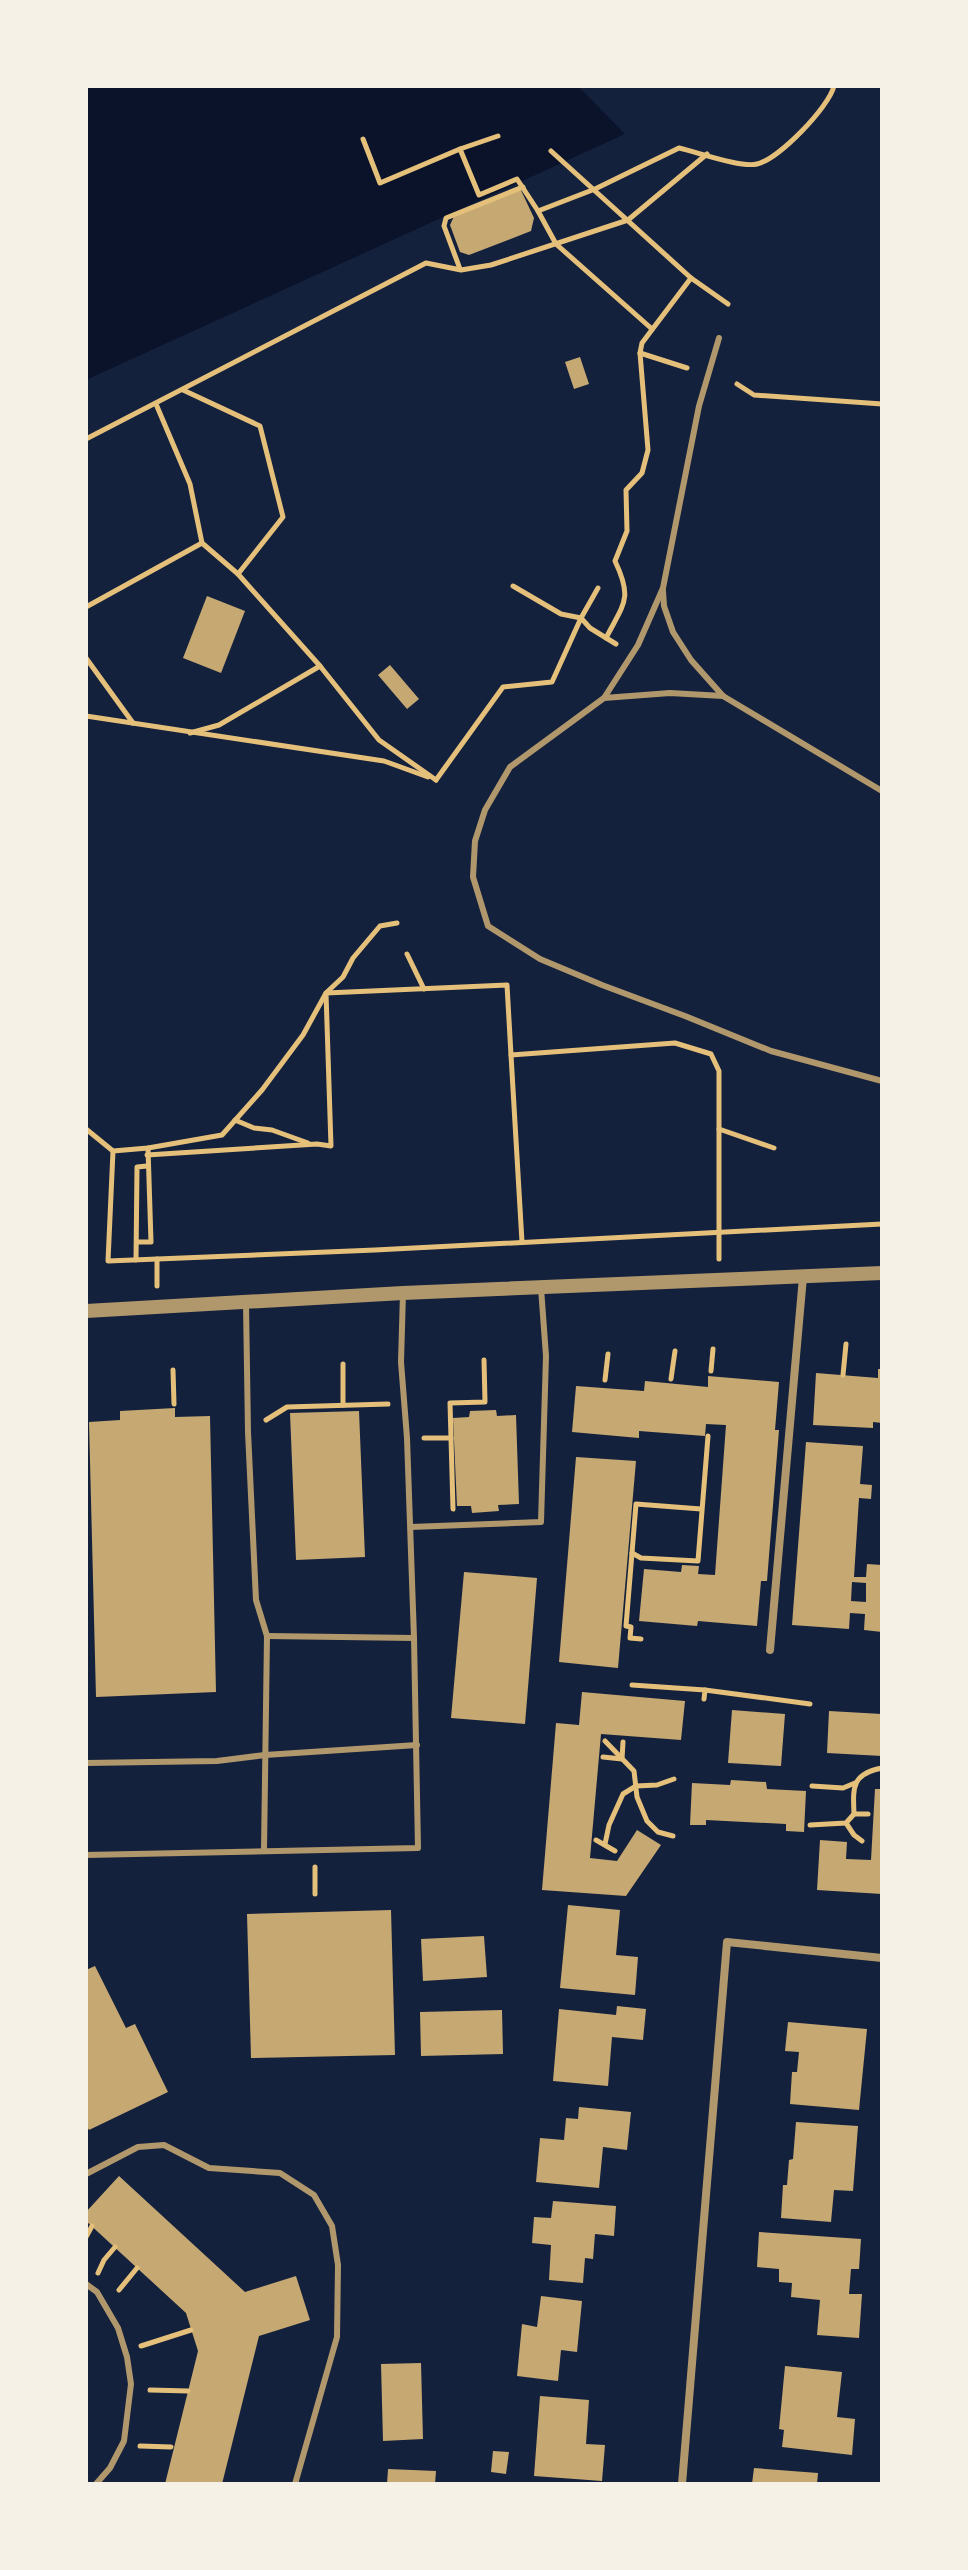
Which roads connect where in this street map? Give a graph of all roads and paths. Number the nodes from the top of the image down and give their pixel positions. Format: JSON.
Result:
{"nodes":[{"id":1,"x":834,"y":86,"type":"edge"},
{"id":2,"x":498,"y":136,"type":"dead end"},
{"id":3,"x":363,"y":139,"type":"dead end"},
{"id":4,"x":460,"y":149,"type":"junction"},
{"id":5,"x":551,"y":151,"type":"dead end"},
{"id":6,"x":707,"y":154,"type":"junction"},
{"id":7,"x":523,"y":187,"type":"junction"},
{"id":8,"x":595,"y":189,"type":"junction"},
{"id":9,"x":538,"y":211,"type":"junction"},
{"id":10,"x":628,"y":220,"type":"junction"},
{"id":11,"x":556,"y":244,"type":"junction"},
{"id":12,"x":461,"y":270,"type":"junction"},
{"id":13,"x":691,"y":278,"type":"junction"},
{"id":14,"x":728,"y":304,"type":"dead end"},
{"id":15,"x":652,"y":329,"type":"junction"},
{"id":16,"x":719,"y":338,"type":"dead end"},
{"id":17,"x":640,"y":353,"type":"junction"},
{"id":18,"x":687,"y":368,"type":"dead end"},
{"id":19,"x":737,"y":384,"type":"dead end"},
{"id":20,"x":182,"y":390,"type":"junction"},
{"id":21,"x":156,"y":403,"type":"junction"},
{"id":22,"x":882,"y":404,"type":"edge"},
{"id":23,"x":86,"y":439,"type":"edge"},
{"id":24,"x":202,"y":543,"type":"junction"},
{"id":25,"x":238,"y":574,"type":"junction"},
{"id":26,"x":513,"y":586,"type":"dead end"},
{"id":27,"x":598,"y":588,"type":"dead end"},
{"id":28,"x":663,"y":588,"type":"junction"},
{"id":29,"x":86,"y":607,"type":"edge"},
{"id":30,"x":581,"y":618,"type":"junction"},
{"id":31,"x":606,"y":638,"type":"junction"},
{"id":32,"x":621,"y":647,"type":"dead end"},
{"id":33,"x":86,"y":658,"type":"edge"},
{"id":34,"x":320,"y":666,"type":"junction"},
{"id":35,"x":723,"y":696,"type":"junction"},
{"id":36,"x":604,"y":698,"type":"junction"},
{"id":37,"x":86,"y":716,"type":"edge"},
{"id":38,"x":133,"y":724,"type":"junction"},
{"id":39,"x":188,"y":733,"type":"junction"},
{"id":40,"x":436,"y":780,"type":"junction"},
{"id":41,"x":882,"y":791,"type":"edge"},
{"id":42,"x":397,"y":923,"type":"dead end"},
{"id":43,"x":407,"y":954,"type":"dead end"},
{"id":44,"x":424,"y":989,"type":"junction"},
{"id":45,"x":326,"y":993,"type":"junction"},
{"id":46,"x":511,"y":1055,"type":"junction"},
{"id":47,"x":882,"y":1081,"type":"edge"},
{"id":48,"x":235,"y":1120,"type":"junction"},
{"id":49,"x":86,"y":1129,"type":"edge"},
{"id":50,"x":719,"y":1129,"type":"junction"},
{"id":51,"x":317,"y":1144,"type":"junction"},
{"id":52,"x":148,"y":1148,"type":"junction"},
{"id":53,"x":774,"y":1148,"type":"dead end"},
{"id":54,"x":113,"y":1151,"type":"junction"},
{"id":55,"x":147,"y":1155,"type":"junction"},
{"id":56,"x":147,"y":1166,"type":"junction"},
{"id":57,"x":882,"y":1224,"type":"edge"},
{"id":58,"x":719,"y":1232,"type":"junction"},
{"id":59,"x":137,"y":1242,"type":"junction"},
{"id":60,"x":522,"y":1242,"type":"junction"},
{"id":61,"x":136,"y":1260,"type":"junction"},
{"id":62,"x":882,"y":1273,"type":"edge"},
{"id":63,"x":803,"y":1277,"type":"junction"},
{"id":64,"x":719,"y":1280,"type":"junction"},
{"id":65,"x":541,"y":1287,"type":"junction"},
{"id":66,"x":403,"y":1293,"type":"junction"},
{"id":67,"x":246,"y":1304,"type":"junction"},
{"id":68,"x":86,"y":1311,"type":"edge"},
{"id":69,"x":846,"y":1344,"type":"dead end"},
{"id":70,"x":713,"y":1349,"type":"dead end"},
{"id":71,"x":675,"y":1351,"type":"dead end"},
{"id":72,"x":608,"y":1354,"type":"dead end"},
{"id":73,"x":484,"y":1360,"type":"dead end"},
{"id":74,"x":343,"y":1364,"type":"dead end"},
{"id":75,"x":173,"y":1370,"type":"dead end"},
{"id":76,"x":711,"y":1371,"type":"dead end"},
{"id":77,"x":843,"y":1375,"type":"dead end"},
{"id":78,"x":671,"y":1379,"type":"dead end"},
{"id":79,"x":605,"y":1380,"type":"dead end"},
{"id":80,"x":174,"y":1404,"type":"dead end"},
{"id":81,"x":405,"y":1404,"type":"junction"},
{"id":82,"x":343,"y":1405,"type":"junction"},
{"id":83,"x":287,"y":1407,"type":"dead end"},
{"id":84,"x":708,"y":1436,"type":"dead end"},
{"id":85,"x":701,"y":1509,"type":"junction"},
{"id":86,"x":453,"y":1526,"type":"junction"},
{"id":87,"x":411,"y":1527,"type":"junction"},
{"id":88,"x":632,"y":1553,"type":"junction"},
{"id":89,"x":267,"y":1636,"type":"junction"},
{"id":90,"x":414,"y":1638,"type":"junction"},
{"id":91,"x":641,"y":1639,"type":"dead end"},
{"id":92,"x":770,"y":1650,"type":"dead end"},
{"id":93,"x":632,"y":1685,"type":"dead end"},
{"id":94,"x":705,"y":1690,"type":"junction"},
{"id":95,"x":704,"y":1699,"type":"dead end"},
{"id":96,"x":810,"y":1704,"type":"dead end"},
{"id":97,"x":605,"y":1741,"type":"dead end"},
{"id":98,"x":623,"y":1742,"type":"dead end"},
{"id":99,"x":417,"y":1745,"type":"junction"},
{"id":100,"x":265,"y":1755,"type":"junction"},
{"id":101,"x":603,"y":1757,"type":"dead end"},
{"id":102,"x":622,"y":1759,"type":"junction"},
{"id":103,"x":86,"y":1763,"type":"edge"},
{"id":104,"x":882,"y":1768,"type":"edge"},
{"id":105,"x":674,"y":1779,"type":"dead end"},
{"id":106,"x":855,"y":1783,"type":"junction"},
{"id":107,"x":636,"y":1786,"type":"junction"},
{"id":108,"x":812,"y":1786,"type":"dead end"},
{"id":109,"x":854,"y":1814,"type":"junction"},
{"id":110,"x":868,"y":1814,"type":"dead end"},
{"id":111,"x":846,"y":1823,"type":"junction"},
{"id":112,"x":810,"y":1825,"type":"dead end"},
{"id":113,"x":673,"y":1836,"type":"dead end"},
{"id":114,"x":596,"y":1840,"type":"dead end"},
{"id":115,"x":862,"y":1841,"type":"dead end"},
{"id":116,"x":605,"y":1844,"type":"junction"},
{"id":117,"x":264,"y":1850,"type":"junction"},
{"id":118,"x":615,"y":1851,"type":"dead end"},
{"id":119,"x":86,"y":1855,"type":"edge"},
{"id":120,"x":882,"y":1958,"type":"edge"},
{"id":121,"x":86,"y":2174,"type":"edge"},
{"id":122,"x":92,"y":2226,"type":"dead end"},
{"id":123,"x":86,"y":2237,"type":"edge"},
{"id":124,"x":115,"y":2247,"type":"dead end"},
{"id":125,"x":137,"y":2268,"type":"dead end"},
{"id":126,"x":89,"y":2286,"type":"edge"},
{"id":127,"x":103,"y":2304,"type":"junction"},
{"id":128,"x":191,"y":2330,"type":"dead end"},
{"id":129,"x":126,"y":2352,"type":"junction"},
{"id":130,"x":188,"y":2391,"type":"dead end"},
{"id":131,"x":129,"y":2392,"type":"junction"},
{"id":132,"x":124,"y":2441,"type":"junction"},
{"id":133,"x":171,"y":2447,"type":"dead end"},
{"id":134,"x":96,"y":2484,"type":"edge"},
{"id":135,"x":295,"y":2484,"type":"edge"},
{"id":136,"x":682,"y":2484,"type":"edge"}],
"edges":[{"from":1,"to":6,"type":"path"},
{"from":2,"to":4,"type":"path"},
{"from":3,"to":4,"type":"path"},
{"from":4,"to":7,"type":"path"},
{"from":5,"to":8,"type":"path"},
{"from":6,"to":8,"type":"path"},
{"from":6,"to":10,"type":"path"},
{"from":7,"to":9,"type":"path"},
{"from":7,"to":12,"type":"path"},
{"from":8,"to":9,"type":"path"},
{"from":8,"to":10,"type":"path"},
{"from":9,"to":11,"type":"path"},
{"from":10,"to":11,"type":"path"},
{"from":10,"to":13,"type":"path"},
{"from":11,"to":12,"type":"path"},
{"from":11,"to":15,"type":"path"},
{"from":12,"to":20,"type":"path"},
{"from":13,"to":14,"type":"path"},
{"from":13,"to":15,"type":"path"},
{"from":15,"to":17,"type":"path"},
{"from":16,"to":28,"type":"lane"},
{"from":17,"to":18,"type":"path"},
{"from":17,"to":31,"type":"path"},
{"from":19,"to":22,"type":"path"},
{"from":20,"to":21,"type":"path"},
{"from":20,"to":25,"type":"path"},
{"from":21,"to":23,"type":"path"},
{"from":21,"to":24,"type":"path"},
{"from":24,"to":25,"type":"path"},
{"from":24,"to":29,"type":"path"},
{"from":25,"to":34,"type":"path"},
{"from":26,"to":30,"type":"path"},
{"from":27,"to":30,"type":"path"},
{"from":28,"to":35,"type":"lane"},
{"from":28,"to":36,"type":"lane"},
{"from":30,"to":31,"type":"path"},
{"from":30,"to":40,"type":"path"},
{"from":31,"to":32,"type":"path"},
{"from":33,"to":38,"type":"path"},
{"from":34,"to":39,"type":"path"},
{"from":34,"to":40,"type":"path"},
{"from":35,"to":36,"type":"lane"},
{"from":35,"to":41,"type":"lane"},
{"from":36,"to":47,"type":"lane"},
{"from":37,"to":38,"type":"path"},
{"from":38,"to":39,"type":"path"},
{"from":39,"to":40,"type":"path"},
{"from":42,"to":45,"type":"path"},
{"from":43,"to":44,"type":"path"},
{"from":44,"to":45,"type":"path"},
{"from":44,"to":46,"type":"path"},
{"from":45,"to":48,"type":"path"},
{"from":45,"to":51,"type":"path"},
{"from":46,"to":50,"type":"path"},
{"from":46,"to":60,"type":"path"},
{"from":48,"to":51,"type":"path"},
{"from":48,"to":52,"type":"path"},
{"from":49,"to":54,"type":"path"},
{"from":50,"to":53,"type":"path"},
{"from":50,"to":58,"type":"path"},
{"from":51,"to":55,"type":"path"},
{"from":52,"to":54,"type":"path"},
{"from":52,"to":55,"type":"path"},
{"from":54,"to":61,"type":"path"},
{"from":55,"to":56,"type":"path"},
{"from":56,"to":59,"type":"path"},
{"from":56,"to":59,"type":"path"},
{"from":57,"to":58,"type":"path"},
{"from":58,"to":60,"type":"path"},
{"from":58,"to":64,"type":"path"},
{"from":59,"to":61,"type":"path"},
{"from":60,"to":61,"type":"path"},
{"from":62,"to":63,"type":"street"},
{"from":63,"to":64,"type":"street"},
{"from":63,"to":92,"type":"street"},
{"from":64,"to":65,"type":"street"},
{"from":65,"to":66,"type":"street"},
{"from":65,"to":86,"type":"lane"},
{"from":66,"to":67,"type":"street"},
{"from":66,"to":81,"type":"lane"},
{"from":67,"to":68,"type":"street"},
{"from":67,"to":89,"type":"lane"},
{"from":69,"to":77,"type":"path"},
{"from":70,"to":76,"type":"path"},
{"from":71,"to":78,"type":"path"},
{"from":72,"to":79,"type":"path"},
{"from":73,"to":86,"type":"path"},
{"from":74,"to":82,"type":"path"},
{"from":75,"to":80,"type":"path"},
{"from":81,"to":82,"type":"path"},
{"from":81,"to":87,"type":"lane"},
{"from":82,"to":83,"type":"path"},
{"from":84,"to":85,"type":"path"},
{"from":85,"to":88,"type":"path"},
{"from":85,"to":88,"type":"path"},
{"from":86,"to":87,"type":"lane"},
{"from":87,"to":90,"type":"lane"},
{"from":88,"to":91,"type":"path"},
{"from":89,"to":90,"type":"lane"},
{"from":89,"to":100,"type":"lane"},
{"from":90,"to":99,"type":"lane"},
{"from":93,"to":94,"type":"path"},
{"from":94,"to":95,"type":"path"},
{"from":94,"to":96,"type":"path"},
{"from":97,"to":102,"type":"path"},
{"from":98,"to":102,"type":"path"},
{"from":99,"to":100,"type":"lane"},
{"from":99,"to":117,"type":"lane"},
{"from":100,"to":103,"type":"lane"},
{"from":100,"to":117,"type":"lane"},
{"from":101,"to":102,"type":"path"},
{"from":102,"to":107,"type":"path"},
{"from":104,"to":106,"type":"path"},
{"from":105,"to":107,"type":"path"},
{"from":106,"to":108,"type":"path"},
{"from":106,"to":109,"type":"path"},
{"from":107,"to":113,"type":"path"},
{"from":107,"to":116,"type":"path"},
{"from":109,"to":110,"type":"path"},
{"from":109,"to":111,"type":"path"},
{"from":111,"to":112,"type":"path"},
{"from":111,"to":115,"type":"path"},
{"from":114,"to":116,"type":"path"},
{"from":116,"to":118,"type":"path"},
{"from":117,"to":119,"type":"lane"},
{"from":120,"to":136,"type":"street"},
{"from":121,"to":135,"type":"lane"},
{"from":122,"to":123,"type":"path"},
{"from":124,"to":126,"type":"path"},
{"from":125,"to":127,"type":"path"},
{"from":126,"to":127,"type":"lane"},
{"from":127,"to":129,"type":"lane"},
{"from":128,"to":129,"type":"path"},
{"from":129,"to":131,"type":"lane"},
{"from":130,"to":131,"type":"path"},
{"from":131,"to":132,"type":"lane"},
{"from":132,"to":133,"type":"path"},
{"from":132,"to":134,"type":"lane"}]}
